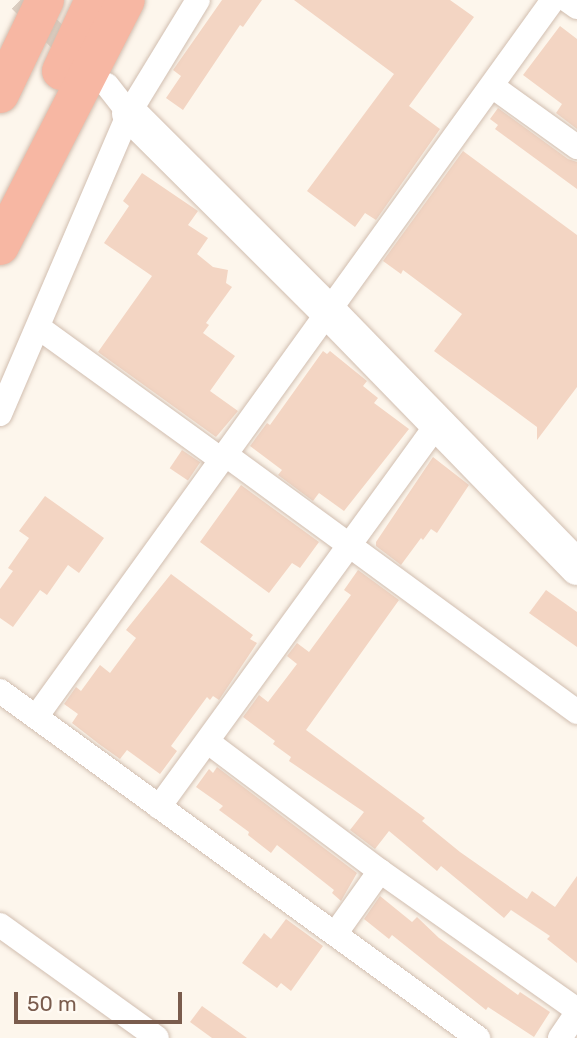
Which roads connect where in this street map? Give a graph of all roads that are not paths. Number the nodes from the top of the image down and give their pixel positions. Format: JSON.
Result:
{"nodes":[{"id":1,"x":15,"y":0,"type":"edge"},
{"id":2,"x":45,"y":0,"type":"edge"},
{"id":3,"x":94,"y":0,"type":"edge"},
{"id":4,"x":126,"y":0,"type":"edge"},
{"id":5,"x":198,"y":0,"type":"edge"},
{"id":6,"x":556,"y":0,"type":"edge"},
{"id":7,"x":577,"y":7,"type":"edge"},
{"id":8,"x":0,"y":39,"type":"edge"},
{"id":9,"x":107,"y":85,"type":"dead end"},
{"id":10,"x":492,"y":86,"type":"junction"},
{"id":11,"x":0,"y":94,"type":"edge"},
{"id":12,"x":129,"y":113,"type":"junction"},
{"id":13,"x":577,"y":148,"type":"edge"},
{"id":14,"x":0,"y":205,"type":"edge"},
{"id":15,"x":0,"y":246,"type":"edge"},
{"id":16,"x":329,"y":312,"type":"junction"},
{"id":17,"x":38,"y":327,"type":"junction"},
{"id":18,"x":0,"y":414,"type":"edge"},
{"id":19,"x":437,"y":424,"type":"junction"},
{"id":20,"x":224,"y":458,"type":"junction"},
{"id":21,"x":349,"y":546,"type":"junction"},
{"id":22,"x":577,"y":567,"type":"edge"},
{"id":23,"x":0,"y":691,"type":"edge"},
{"id":24,"x":577,"y":712,"type":"edge"},
{"id":25,"x":36,"y":717,"type":"junction"},
{"id":26,"x":208,"y":742,"type":"junction"},
{"id":27,"x":159,"y":807,"type":"junction"},
{"id":28,"x":380,"y":871,"type":"junction"},
{"id":29,"x":0,"y":925,"type":"edge"},
{"id":30,"x":335,"y":934,"type":"junction"},
{"id":31,"x":577,"y":1012,"type":"edge"},
{"id":32,"x":157,"y":1038,"type":"edge"},
{"id":33,"x":478,"y":1038,"type":"edge"},
{"id":34,"x":560,"y":1038,"type":"edge"}],
"edges":[{"from":1,"to":8,"type":"highway"},
{"from":2,"to":11,"type":"highway"},
{"from":3,"to":14,"type":"highway"},
{"from":4,"to":15,"type":"highway"},
{"from":5,"to":12,"type":"street"},
{"from":6,"to":7,"type":"street"},
{"from":6,"to":10,"type":"street"},
{"from":9,"to":12,"type":"street"},
{"from":10,"to":13,"type":"street"},
{"from":10,"to":16,"type":"street"},
{"from":12,"to":16,"type":"street"},
{"from":12,"to":17,"type":"street"},
{"from":16,"to":19,"type":"street"},
{"from":16,"to":20,"type":"street"},
{"from":17,"to":18,"type":"street"},
{"from":17,"to":20,"type":"street"},
{"from":19,"to":21,"type":"street"},
{"from":19,"to":22,"type":"street"},
{"from":20,"to":21,"type":"street"},
{"from":20,"to":25,"type":"street"},
{"from":21,"to":24,"type":"street"},
{"from":21,"to":26,"type":"street"},
{"from":23,"to":25,"type":"street"},
{"from":25,"to":27,"type":"street"},
{"from":26,"to":27,"type":"street"},
{"from":26,"to":28,"type":"street"},
{"from":27,"to":30,"type":"street"},
{"from":28,"to":30,"type":"street"},
{"from":28,"to":31,"type":"street"},
{"from":29,"to":32,"type":"street"},
{"from":30,"to":33,"type":"street"},
{"from":31,"to":34,"type":"street"}]}
